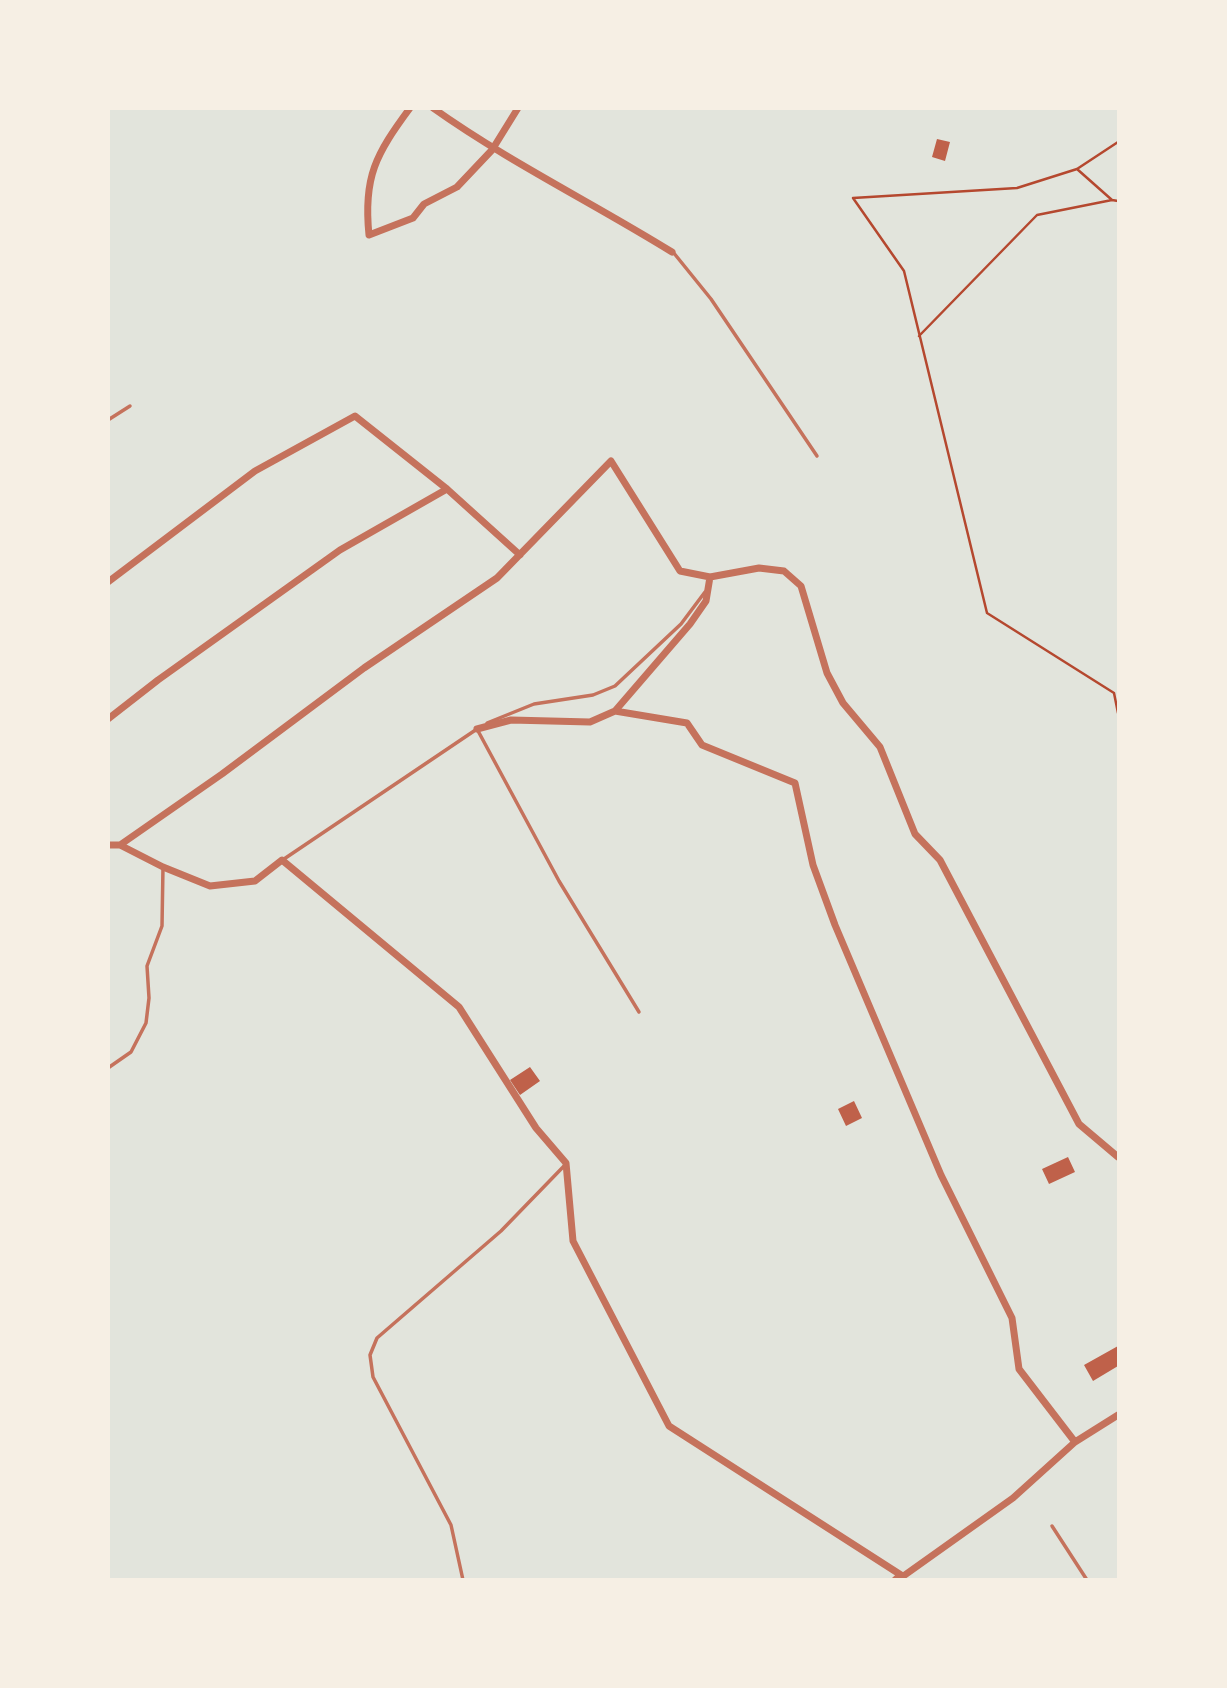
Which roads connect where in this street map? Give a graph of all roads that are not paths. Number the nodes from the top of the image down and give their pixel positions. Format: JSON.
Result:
{"nodes":[{"id":1,"x":410,"y":108,"type":"edge"},
{"id":2,"x":433,"y":108,"type":"edge"},
{"id":3,"x":518,"y":108,"type":"edge"},
{"id":4,"x":492,"y":150,"type":"junction"},
{"id":5,"x":672,"y":252,"type":"joint"},
{"id":6,"x":130,"y":406,"type":"dead end"},
{"id":7,"x":108,"y":420,"type":"edge"},
{"id":8,"x":817,"y":456,"type":"dead end"},
{"id":9,"x":447,"y":489,"type":"junction"},
{"id":10,"x":520,"y":555,"type":"junction"},
{"id":11,"x":710,"y":577,"type":"junction"},
{"id":12,"x":108,"y":582,"type":"edge"},
{"id":13,"x":615,"y":711,"type":"junction"},
{"id":14,"x":108,"y":719,"type":"edge"},
{"id":15,"x":477,"y":729,"type":"junction"},
{"id":16,"x":108,"y":845,"type":"edge"},
{"id":17,"x":120,"y":845,"type":"junction"},
{"id":18,"x":282,"y":860,"type":"junction"},
{"id":19,"x":163,"y":867,"type":"junction"},
{"id":20,"x":639,"y":1012,"type":"dead end"},
{"id":21,"x":108,"y":1068,"type":"edge"},
{"id":22,"x":1118,"y":1157,"type":"edge"},
{"id":23,"x":566,"y":1163,"type":"junction"},
{"id":24,"x":1118,"y":1415,"type":"edge"},
{"id":25,"x":1075,"y":1442,"type":"junction"},
{"id":26,"x":1052,"y":1526,"type":"dead end"},
{"id":27,"x":900,"y":1578,"type":"edge"},
{"id":28,"x":463,"y":1580,"type":"edge"},
{"id":29,"x":1087,"y":1580,"type":"edge"}],
"edges":[{"from":1,"to":4,"type":"street"},
{"from":2,"to":4,"type":"street"},
{"from":3,"to":4,"type":"street"},
{"from":4,"to":5,"type":"street"},
{"from":5,"to":8,"type":"lane"},
{"from":6,"to":7,"type":"lane"},
{"from":9,"to":10,"type":"street"},
{"from":9,"to":12,"type":"street"},
{"from":9,"to":14,"type":"street"},
{"from":10,"to":11,"type":"street"},
{"from":10,"to":17,"type":"street"},
{"from":11,"to":13,"type":"street"},
{"from":11,"to":15,"type":"lane"},
{"from":11,"to":22,"type":"street"},
{"from":13,"to":15,"type":"street"},
{"from":13,"to":25,"type":"street"},
{"from":15,"to":18,"type":"lane"},
{"from":15,"to":20,"type":"lane"},
{"from":16,"to":17,"type":"street"},
{"from":17,"to":19,"type":"street"},
{"from":18,"to":19,"type":"street"},
{"from":18,"to":23,"type":"street"},
{"from":19,"to":21,"type":"lane"},
{"from":23,"to":27,"type":"street"},
{"from":23,"to":28,"type":"lane"},
{"from":24,"to":25,"type":"street"},
{"from":25,"to":27,"type":"street"},
{"from":26,"to":29,"type":"lane"}]}
